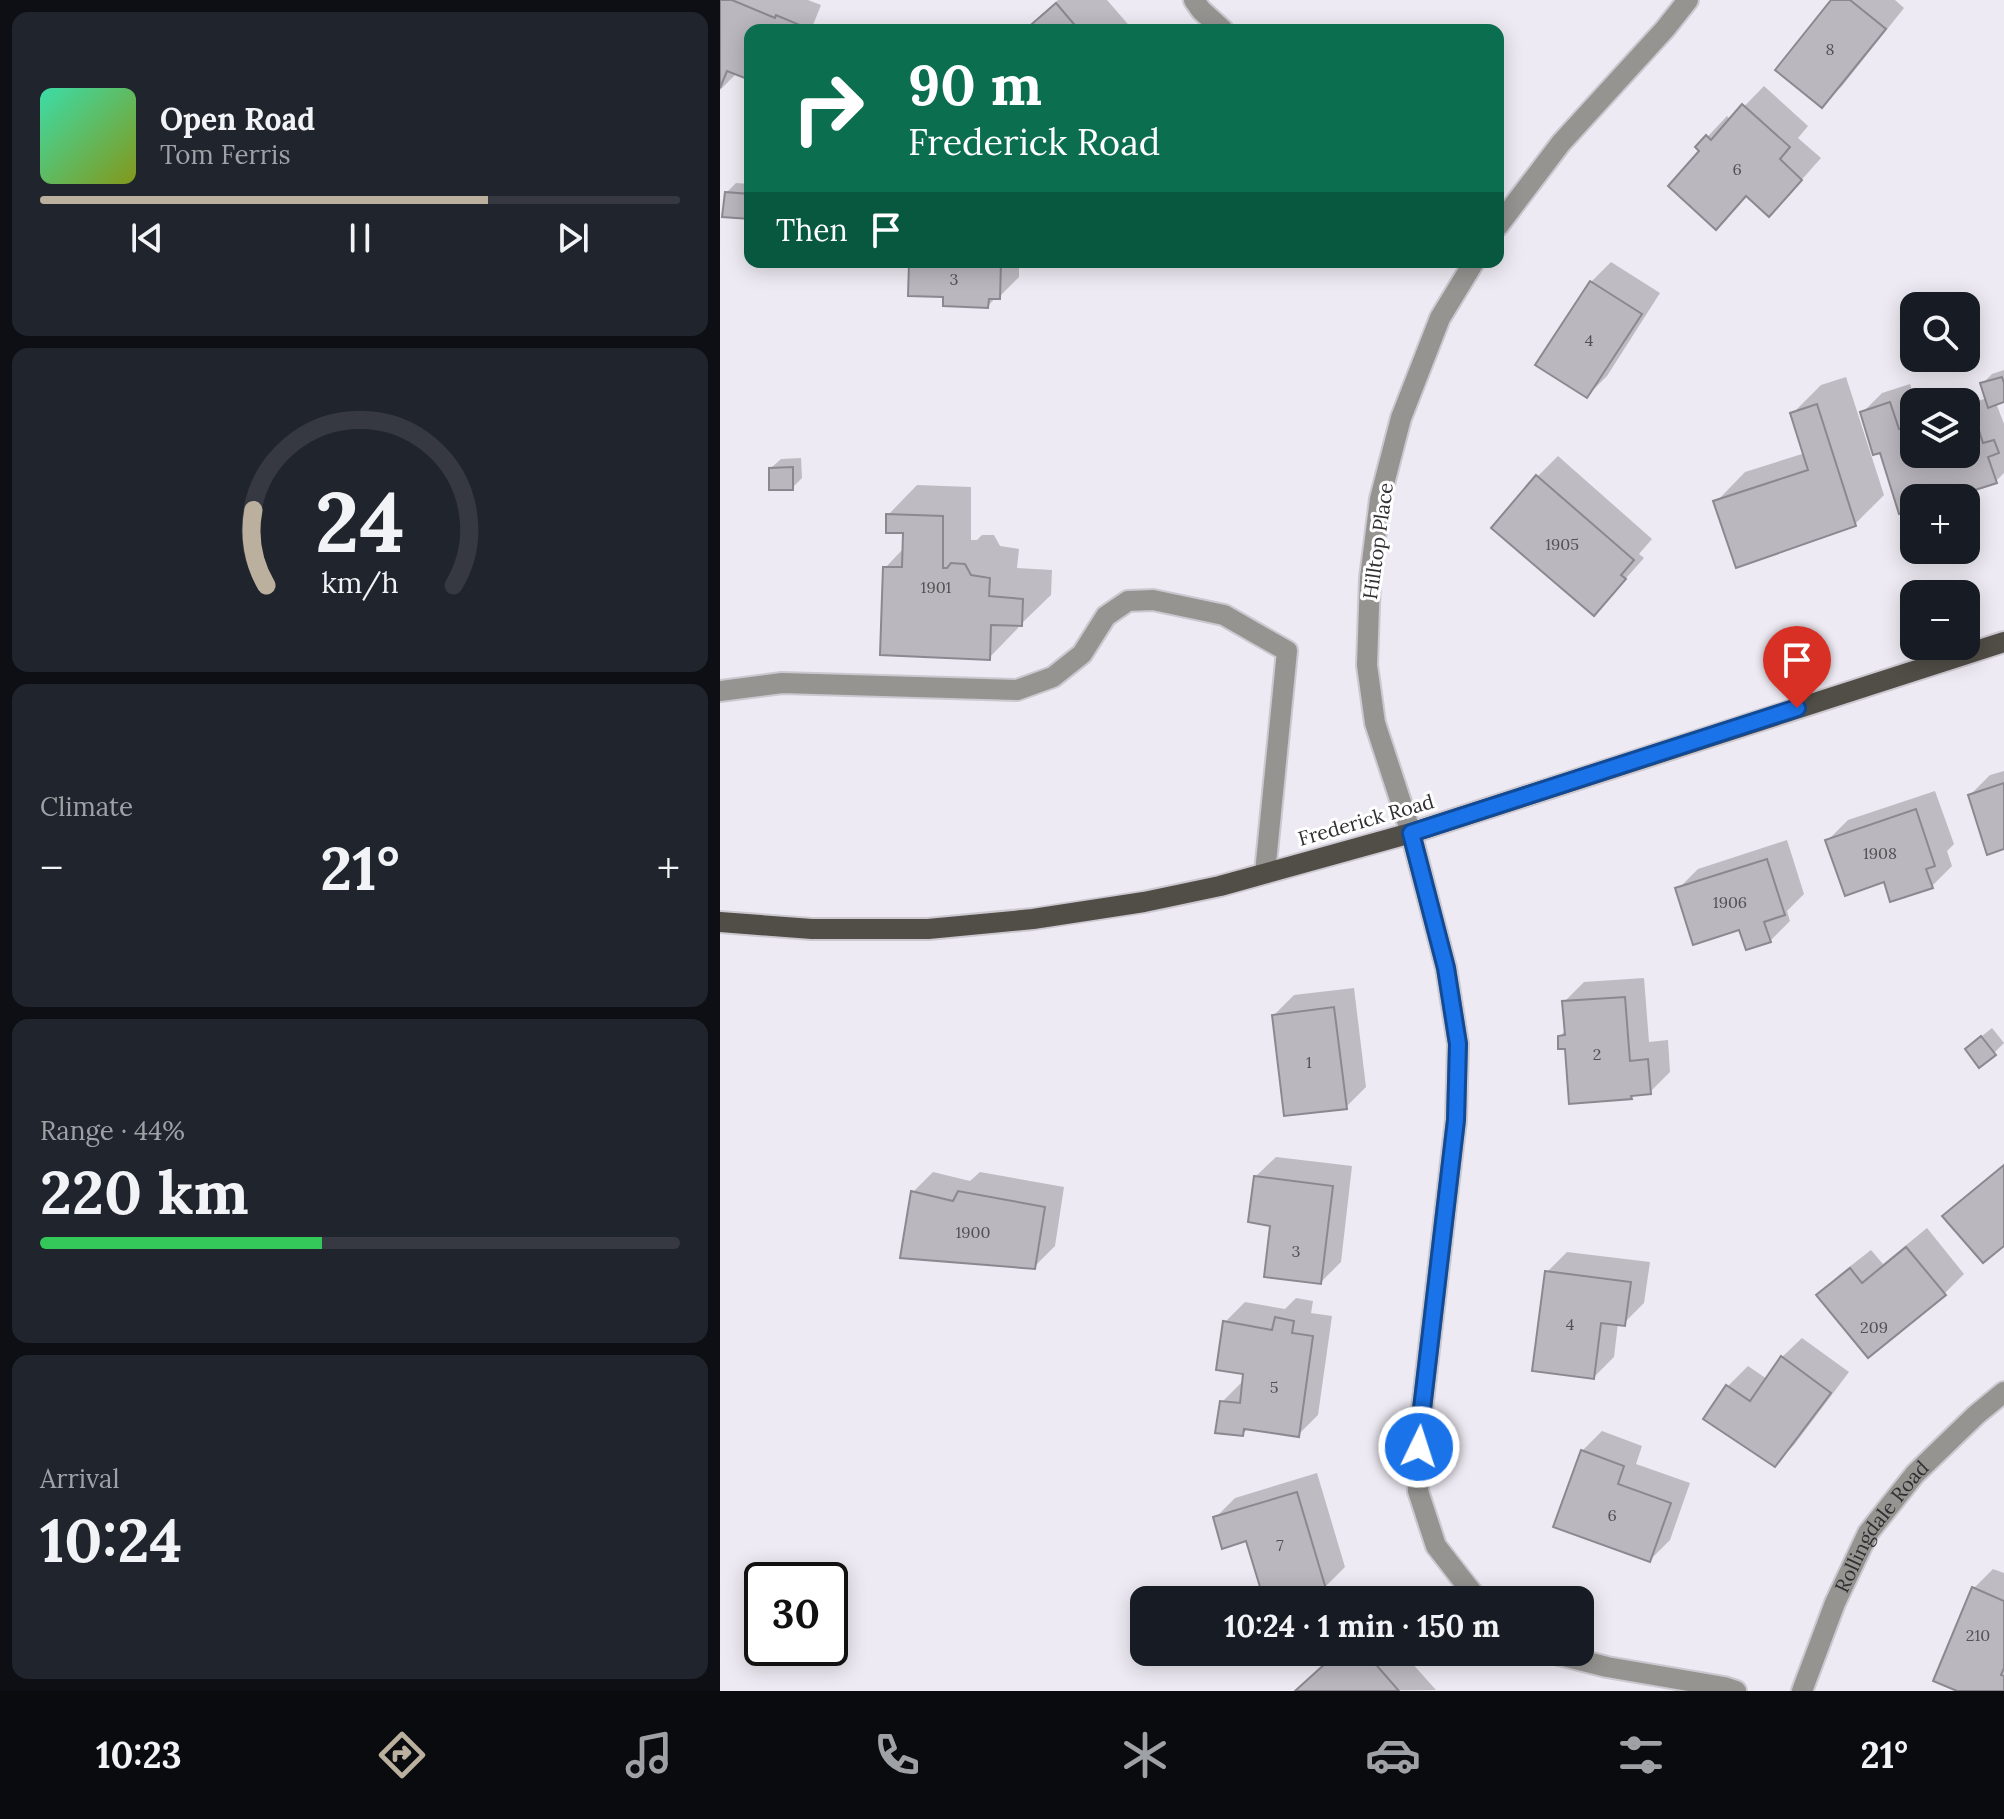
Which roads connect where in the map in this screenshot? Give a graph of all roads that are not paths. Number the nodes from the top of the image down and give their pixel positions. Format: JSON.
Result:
{"nodes":[{"id":1,"x":1194,"y":0,"type":"edge"},
{"id":2,"x":1688,"y":0,"type":"edge"},
{"id":3,"x":1216,"y":24,"type":"edge"},
{"id":4,"x":1504,"y":218,"type":"edge"},
{"id":5,"x":1470,"y":268,"type":"edge"},
{"id":6,"x":2004,"y":642,"type":"edge"},
{"id":7,"x":720,"y":691,"type":"edge"},
{"id":8,"x":1411,"y":833,"type":"junction"},
{"id":9,"x":1265,"y":873,"type":"junction"},
{"id":10,"x":720,"y":922,"type":"edge"},
{"id":11,"x":2004,"y":1392,"type":"edge"},
{"id":12,"x":1467,"y":1586,"type":"edge"},
{"id":13,"x":1594,"y":1664,"type":"edge"},
{"id":14,"x":1736,"y":1691,"type":"edge"},
{"id":15,"x":1802,"y":1691,"type":"edge"}],
"edges":[{"from":1,"to":3,"type":"street"},
{"from":2,"to":4,"type":"street"},
{"from":5,"to":8,"type":"street","name":"Hilltop Place"},
{"from":6,"to":8,"type":"main road","name":"Frederick Road"},
{"from":7,"to":9,"type":"street"},
{"from":8,"to":9,"type":"main road","name":"Frederick Road"},
{"from":8,"to":12,"type":"street","name":"Hilltop Place"},
{"from":9,"to":10,"type":"main road","name":"Frederick Road"},
{"from":11,"to":15,"type":"street","name":"Rollingdale Road"},
{"from":13,"to":14,"type":"street"}]}
